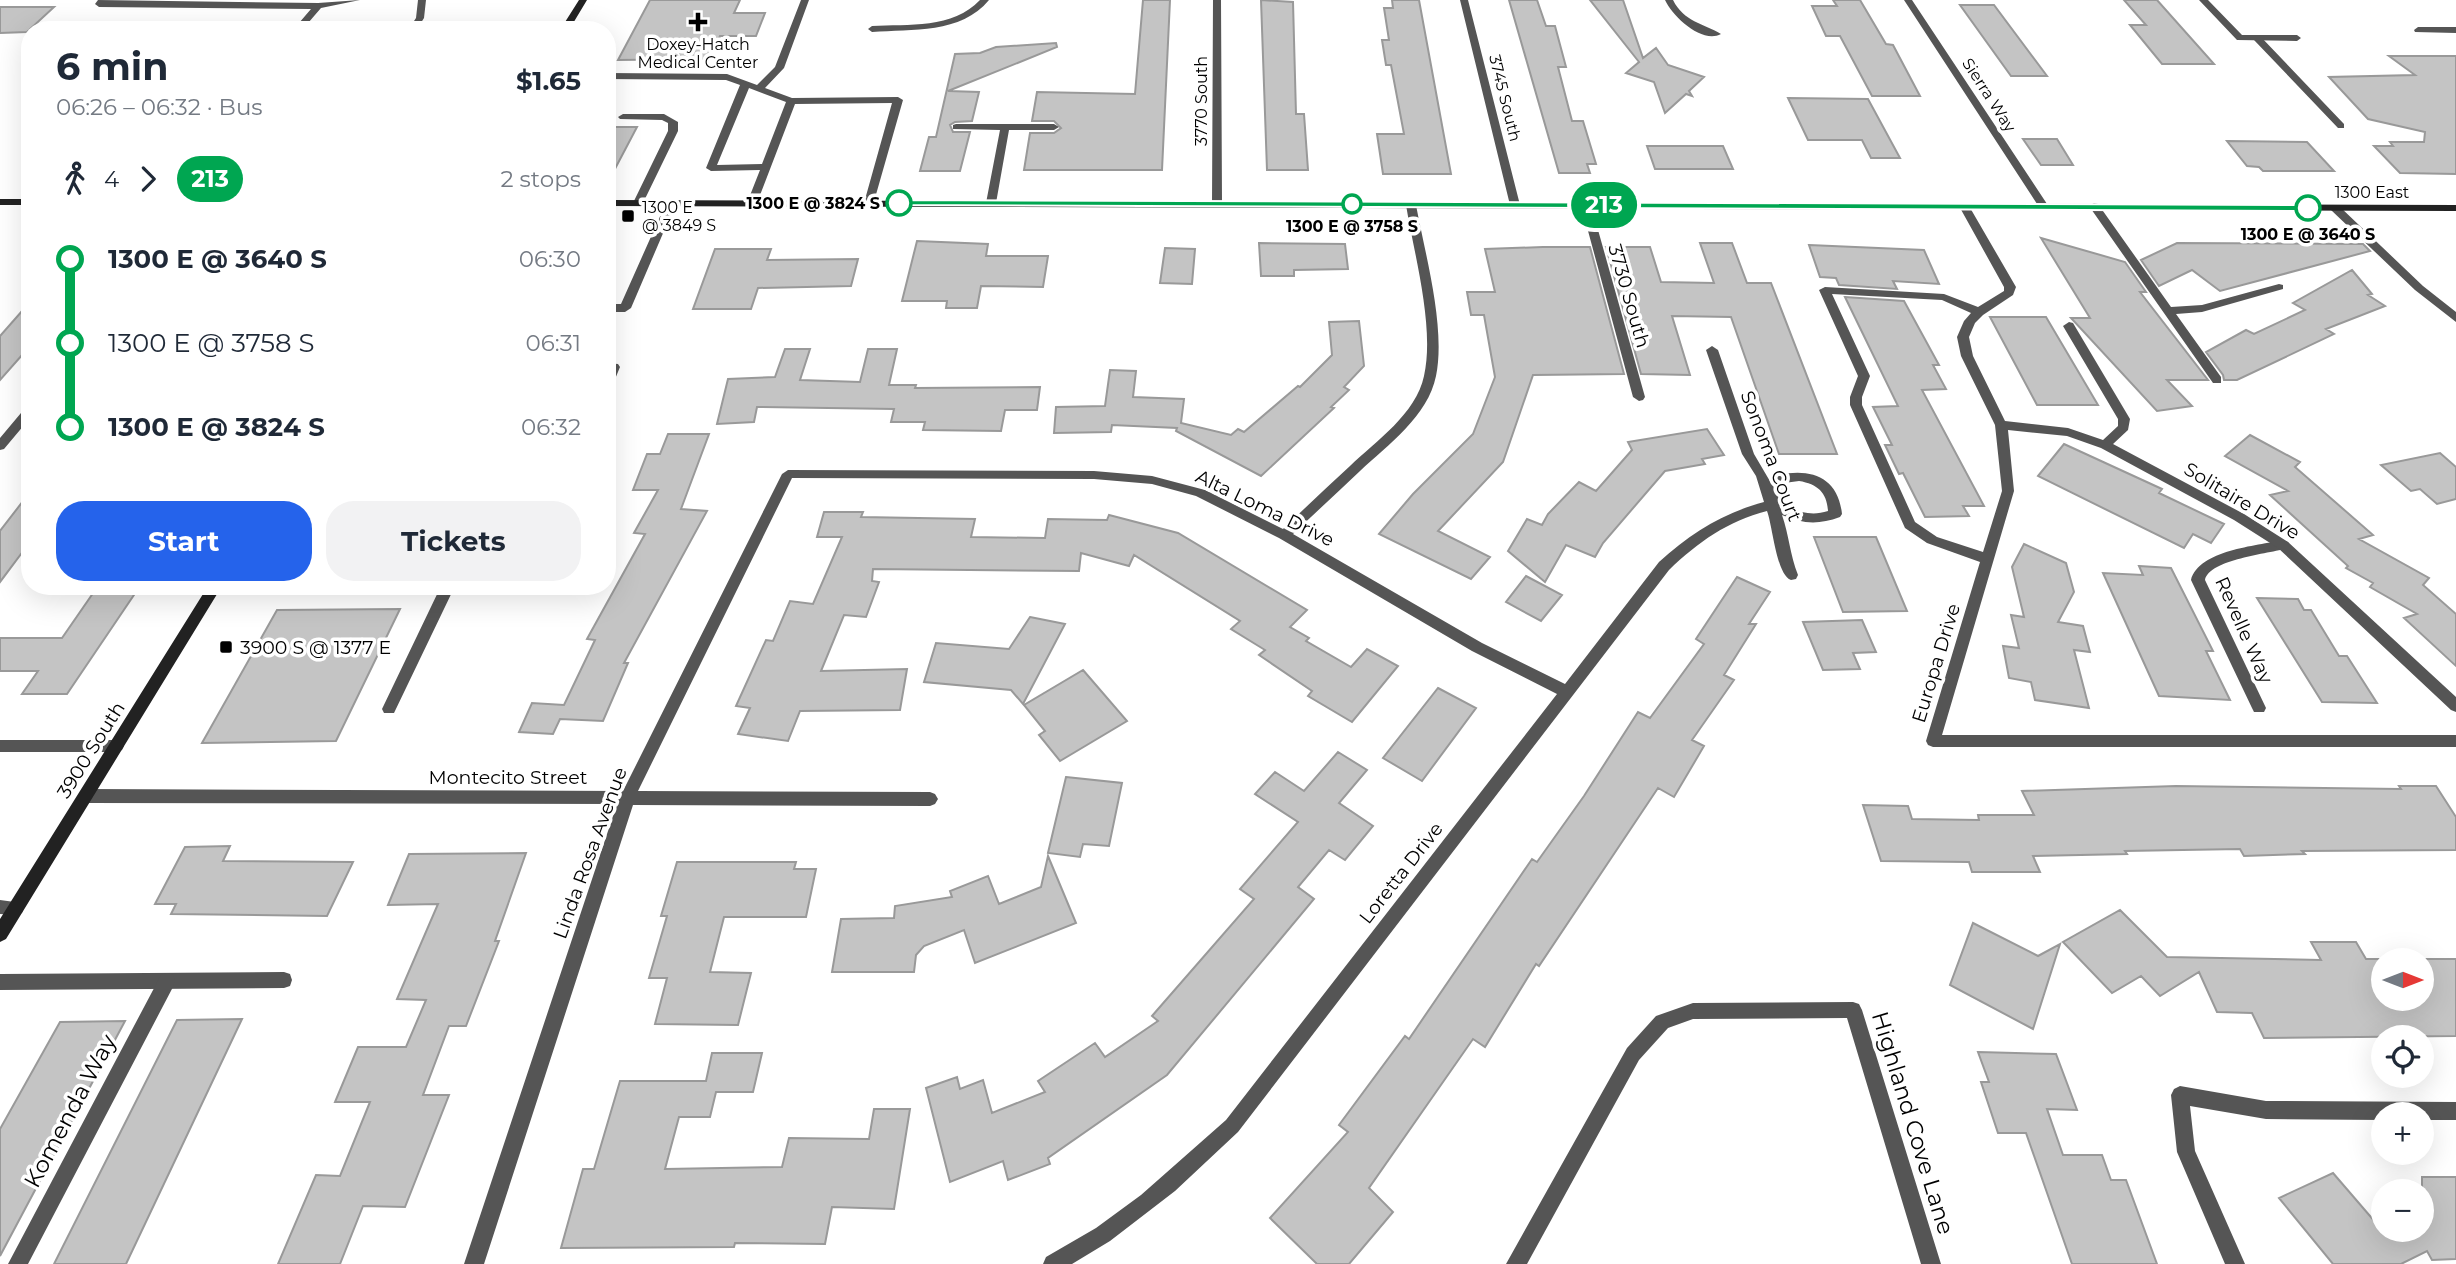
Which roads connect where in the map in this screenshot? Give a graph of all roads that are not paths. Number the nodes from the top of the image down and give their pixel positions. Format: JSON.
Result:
{"nodes":[{"id":1,"x":103,"y":0,"type":"edge"},
{"id":2,"x":356,"y":0,"type":"edge"},
{"id":3,"x":422,"y":0,"type":"edge"},
{"id":4,"x":583,"y":0,"type":"edge"},
{"id":5,"x":805,"y":0,"type":"edge"},
{"id":6,"x":985,"y":0,"type":"edge"},
{"id":7,"x":1217,"y":0,"type":"edge"},
{"id":8,"x":1464,"y":0,"type":"edge"},
{"id":9,"x":1669,"y":0,"type":"edge"},
{"id":10,"x":1908,"y":0,"type":"edge"},
{"id":11,"x":2203,"y":0,"type":"edge"},
{"id":12,"x":300,"y":3,"type":"edge"},
{"id":13,"x":318,"y":6,"type":"junction"},
{"id":14,"x":305,"y":21,"type":"edge"},
{"id":15,"x":418,"y":21,"type":"edge"},
{"id":16,"x":570,"y":21,"type":"edge"},
{"id":17,"x":872,"y":29,"type":"dead end"},
{"id":18,"x":2418,"y":30,"type":"dead end"},
{"id":19,"x":2456,"y":30,"type":"edge"},
{"id":20,"x":1717,"y":34,"type":"dead end"},
{"id":21,"x":2257,"y":38,"type":"junction"},
{"id":22,"x":2297,"y":38,"type":"dead end"},
{"id":23,"x":616,"y":76,"type":"edge"},
{"id":24,"x":746,"y":83,"type":"junction"},
{"id":25,"x":759,"y":89,"type":"junction"},
{"id":26,"x":791,"y":101,"type":"junction"},
{"id":27,"x":623,"y":117,"type":"dead end"},
{"id":28,"x":2341,"y":126,"type":"dead end"},
{"id":29,"x":956,"y":127,"type":"dead end"},
{"id":30,"x":1005,"y":127,"type":"junction"},
{"id":31,"x":1054,"y":127,"type":"dead end"},
{"id":32,"x":765,"y":167,"type":"junction"},
{"id":33,"x":0,"y":202,"type":"edge"},
{"id":34,"x":21,"y":202,"type":"edge"},
{"id":35,"x":616,"y":203,"type":"edge"},
{"id":36,"x":638,"y":203,"type":"junction"},
{"id":37,"x":671,"y":203,"type":"junction"},
{"id":38,"x":752,"y":203,"type":"junction"},
{"id":39,"x":869,"y":203,"type":"junction"},
{"id":40,"x":991,"y":203,"type":"junction"},
{"id":41,"x":1217,"y":203,"type":"junction"},
{"id":42,"x":1411,"y":205,"type":"junction"},
{"id":43,"x":1515,"y":205,"type":"junction"},
{"id":44,"x":1586,"y":205,"type":"junction"},
{"id":45,"x":1964,"y":206,"type":"junction"},
{"id":46,"x":2094,"y":206,"type":"junction"},
{"id":47,"x":2044,"y":207,"type":"junction"},
{"id":48,"x":2335,"y":208,"type":"junction"},
{"id":49,"x":2456,"y":208,"type":"edge"},
{"id":50,"x":2279,"y":287,"type":"dead end"},
{"id":51,"x":616,"y":308,"type":"edge"},
{"id":52,"x":2168,"y":311,"type":"junction"},
{"id":53,"x":1979,"y":312,"type":"junction"},
{"id":54,"x":2456,"y":318,"type":"edge"},
{"id":55,"x":2069,"y":326,"type":"dead end"},
{"id":56,"x":1712,"y":350,"type":"dead end"},
{"id":57,"x":2217,"y":380,"type":"dead end"},
{"id":58,"x":1639,"y":397,"type":"dead end"},
{"id":59,"x":21,"y":421,"type":"edge"},
{"id":60,"x":2001,"y":425,"type":"junction"},
{"id":61,"x":2105,"y":445,"type":"junction"},
{"id":62,"x":0,"y":446,"type":"edge"},
{"id":63,"x":788,"y":474,"type":"joint"},
{"id":64,"x":1772,"y":505,"type":"junction"},
{"id":65,"x":1284,"y":535,"type":"junction"},
{"id":66,"x":2283,"y":545,"type":"junction"},
{"id":67,"x":1987,"y":559,"type":"junction"},
{"id":68,"x":1791,"y":575,"type":"dead end"},
{"id":69,"x":209,"y":595,"type":"edge"},
{"id":70,"x":444,"y":595,"type":"edge"},
{"id":71,"x":1567,"y":692,"type":"junction"},
{"id":72,"x":2456,"y":706,"type":"edge"},
{"id":73,"x":2259,"y":708,"type":"dead end"},
{"id":74,"x":389,"y":709,"type":"dead end"},
{"id":75,"x":2456,"y":741,"type":"edge"},
{"id":76,"x":0,"y":746,"type":"edge"},
{"id":77,"x":117,"y":746,"type":"junction"},
{"id":78,"x":86,"y":796,"type":"junction"},
{"id":79,"x":628,"y":796,"type":"junction"},
{"id":80,"x":930,"y":799,"type":"dead end"},
{"id":81,"x":8,"y":908,"type":"edge"},
{"id":82,"x":0,"y":934,"type":"edge"},
{"id":83,"x":284,"y":980,"type":"dead end"},
{"id":84,"x":167,"y":981,"type":"junction"},
{"id":85,"x":0,"y":982,"type":"edge"},
{"id":86,"x":2456,"y":1111,"type":"edge"},
{"id":87,"x":18,"y":1264,"type":"edge"},
{"id":88,"x":474,"y":1264,"type":"edge"},
{"id":89,"x":1053,"y":1264,"type":"edge"},
{"id":90,"x":1516,"y":1264,"type":"edge"},
{"id":91,"x":1931,"y":1264,"type":"edge"},
{"id":92,"x":2235,"y":1264,"type":"edge"}],
"edges":[{"from":1,"to":12,"type":"street"},
{"from":2,"to":13,"type":"street"},
{"from":3,"to":15,"type":"street"},
{"from":4,"to":16,"type":"main road"},
{"from":5,"to":25,"type":"street"},
{"from":6,"to":17,"type":"street"},
{"from":7,"to":41,"type":"street","name":"3770 South"},
{"from":8,"to":43,"type":"street","name":"3745 South"},
{"from":9,"to":20,"type":"street"},
{"from":10,"to":47,"type":"street","name":"Sierra Way"},
{"from":11,"to":21,"type":"street"},
{"from":12,"to":13,"type":"street"},
{"from":13,"to":14,"type":"street"},
{"from":18,"to":19,"type":"street"},
{"from":21,"to":22,"type":"street"},
{"from":21,"to":28,"type":"street"},
{"from":23,"to":24,"type":"street"},
{"from":24,"to":25,"type":"street"},
{"from":24,"to":32,"type":"street"},
{"from":25,"to":26,"type":"street"},
{"from":26,"to":32,"type":"street"},
{"from":26,"to":39,"type":"street"},
{"from":27,"to":36,"type":"street"},
{"from":29,"to":30,"type":"street"},
{"from":30,"to":31,"type":"street"},
{"from":30,"to":40,"type":"street"},
{"from":32,"to":38,"type":"street"},
{"from":33,"to":34,"type":"main road"},
{"from":35,"to":36,"type":"main road","name":"1300 East"},
{"from":36,"to":37,"type":"main road","name":"1300 East"},
{"from":37,"to":38,"type":"main road","name":"1300 East"},
{"from":37,"to":51,"type":"street"},
{"from":38,"to":39,"type":"main road","name":"1300 East"},
{"from":39,"to":40,"type":"main road","name":"1300 East"},
{"from":40,"to":41,"type":"main road","name":"1300 East"},
{"from":41,"to":42,"type":"main road","name":"1300 East"},
{"from":42,"to":43,"type":"main road","name":"1300 East"},
{"from":42,"to":65,"type":"street"},
{"from":43,"to":44,"type":"main road","name":"1300 East"},
{"from":44,"to":45,"type":"main road","name":"1300 East"},
{"from":44,"to":58,"type":"street","name":"3730 South"},
{"from":45,"to":47,"type":"main road","name":"1300 East"},
{"from":45,"to":53,"type":"street"},
{"from":46,"to":47,"type":"main road","name":"1300 East"},
{"from":46,"to":48,"type":"main road","name":"1300 East"},
{"from":46,"to":52,"type":"street"},
{"from":48,"to":49,"type":"main road","name":"1300 East"},
{"from":48,"to":54,"type":"street"},
{"from":50,"to":52,"type":"street"},
{"from":52,"to":57,"type":"street"},
{"from":53,"to":60,"type":"street","name":"Europa Drive"},
{"from":53,"to":67,"type":"street"},
{"from":55,"to":61,"type":"street"},
{"from":56,"to":64,"type":"street","name":"Sonoma Court"},
{"from":59,"to":62,"type":"street"},
{"from":60,"to":61,"type":"street","name":"Solitaire Drive"},
{"from":60,"to":67,"type":"street","name":"Europa Drive"},
{"from":61,"to":66,"type":"street","name":"Solitaire Drive"},
{"from":63,"to":65,"type":"street","name":"Alta Loma Drive"},
{"from":63,"to":79,"type":"street","name":"Linda Rosa Avenue"},
{"from":64,"to":64,"type":"street"},
{"from":64,"to":68,"type":"street","name":"Sonoma Court"},
{"from":64,"to":71,"type":"street","name":"Loretta Drive"},
{"from":65,"to":71,"type":"street","name":"Alta Loma Drive"},
{"from":66,"to":72,"type":"street","name":"Solitaire Drive"},
{"from":66,"to":73,"type":"street","name":"Revelle Way"},
{"from":67,"to":75,"type":"street","name":"Europa Drive"},
{"from":69,"to":77,"type":"main road","name":"3900 South"},
{"from":70,"to":74,"type":"street"},
{"from":71,"to":89,"type":"street","name":"Loretta Drive"},
{"from":76,"to":77,"type":"street"},
{"from":77,"to":78,"type":"main road","name":"3900 South"},
{"from":78,"to":79,"type":"street","name":"Montecito Street"},
{"from":78,"to":81,"type":"main road","name":"3900 South"},
{"from":79,"to":80,"type":"street","name":"Montecito Street"},
{"from":79,"to":88,"type":"street","name":"Linda Rosa Avenue"},
{"from":81,"to":82,"type":"main road","name":"3900 South"},
{"from":83,"to":84,"type":"street"},
{"from":84,"to":85,"type":"street"},
{"from":84,"to":87,"type":"street","name":"Komenda Way"},
{"from":86,"to":92,"type":"street"},
{"from":90,"to":91,"type":"street","name":"Highland Cove Lane"}]}
